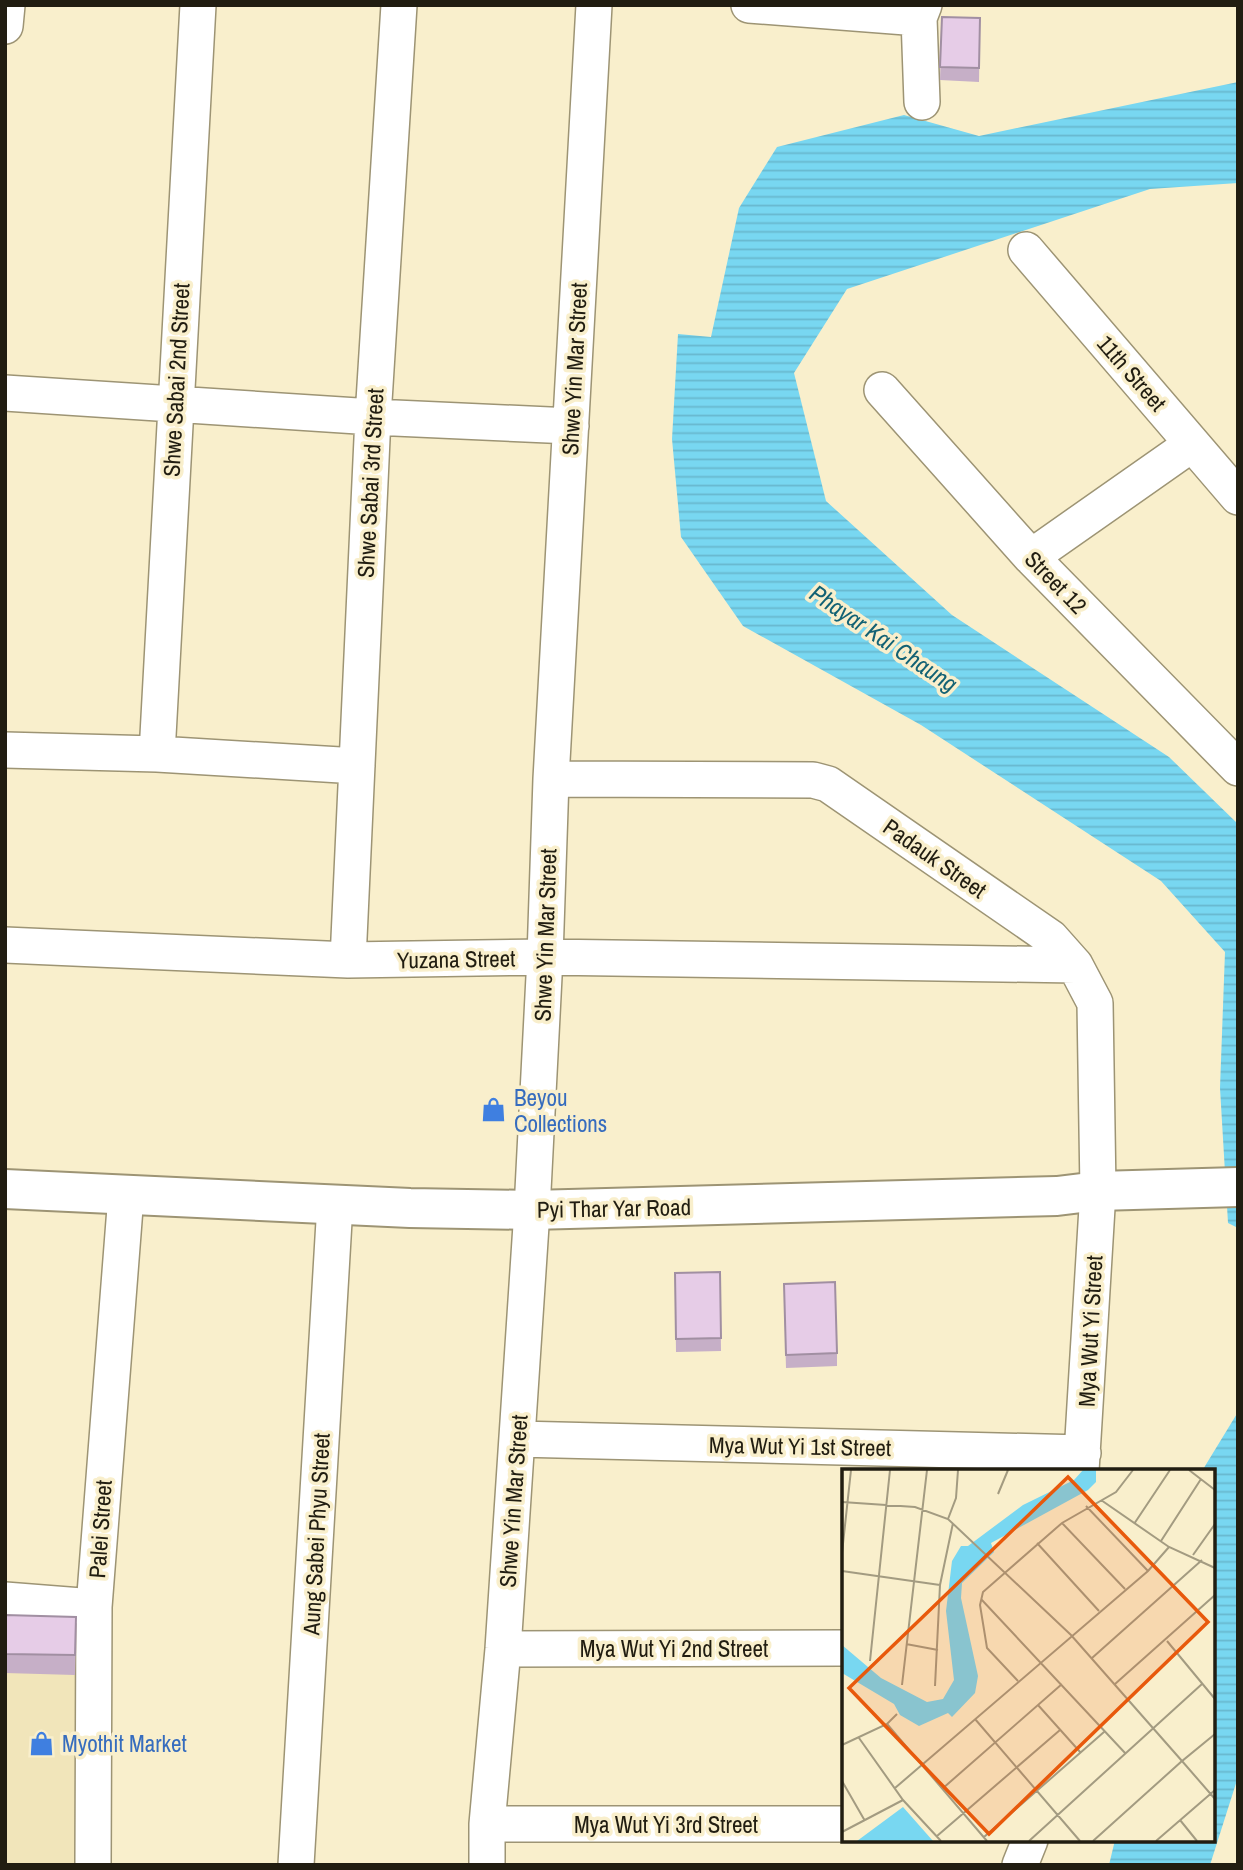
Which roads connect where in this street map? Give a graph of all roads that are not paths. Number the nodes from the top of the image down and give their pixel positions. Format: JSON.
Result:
{"nodes":[{"id":1,"x":6,"y":5,"type":"edge"},
{"id":2,"x":198,"y":5,"type":"edge"},
{"id":3,"x":399,"y":5,"type":"edge"},
{"id":4,"x":594,"y":5,"type":"edge"},
{"id":5,"x":749,"y":5,"type":"edge"},
{"id":6,"x":921,"y":12,"type":"edge"},
{"id":7,"x":5,"y":26,"type":"edge"},
{"id":8,"x":922,"y":102,"type":"dead end"},
{"id":9,"x":1026,"y":250,"type":"dead end"},
{"id":10,"x":882,"y":390,"type":"dead end"},
{"id":11,"x":5,"y":393,"type":"edge"},
{"id":12,"x":175,"y":404,"type":"junction"},
{"id":13,"x":373,"y":417,"type":"junction"},
{"id":14,"x":571,"y":426,"type":"junction"},
{"id":15,"x":1192,"y":444,"type":"junction"},
{"id":16,"x":1238,"y":497,"type":"edge"},
{"id":17,"x":1031,"y":556,"type":"junction"},
{"id":18,"x":5,"y":750,"type":"edge"},
{"id":19,"x":157,"y":754,"type":"junction"},
{"id":20,"x":357,"y":766,"type":"junction"},
{"id":21,"x":1238,"y":768,"type":"edge"},
{"id":22,"x":551,"y":779,"type":"junction"},
{"id":23,"x":5,"y":945,"type":"edge"},
{"id":24,"x":545,"y":957,"type":"junction"},
{"id":25,"x":348,"y":960,"type":"junction"},
{"id":26,"x":1075,"y":965,"type":"junction"},
{"id":27,"x":1231,"y":1187,"type":"edge"},
{"id":28,"x":5,"y":1189,"type":"edge"},
{"id":29,"x":1098,"y":1191,"type":"junction"},
{"id":30,"x":126,"y":1195,"type":"junction"},
{"id":31,"x":335,"y":1204,"type":"junction"},
{"id":32,"x":532,"y":1210,"type":"junction"},
{"id":33,"x":517,"y":1439,"type":"junction"},
{"id":34,"x":1082,"y":1462,"type":"edge"},
{"id":35,"x":5,"y":1600,"type":"edge"},
{"id":36,"x":94,"y":1607,"type":"junction"},
{"id":37,"x":842,"y":1648,"type":"edge"},
{"id":38,"x":503,"y":1649,"type":"junction"},
{"id":39,"x":487,"y":1824,"type":"junction"},
{"id":40,"x":842,"y":1824,"type":"edge"},
{"id":41,"x":1029,"y":1842,"type":"edge"},
{"id":42,"x":93,"y":1865,"type":"edge"},
{"id":43,"x":296,"y":1865,"type":"edge"},
{"id":44,"x":487,"y":1865,"type":"edge"},
{"id":45,"x":1020,"y":1865,"type":"edge"}],
"edges":[{"from":1,"to":7,"type":"street"},
{"from":2,"to":12,"type":"street","name":"Shwe Sabai 2nd Street"},
{"from":3,"to":13,"type":"street","name":"Shwe Sabai 3rd Street"},
{"from":4,"to":14,"type":"street","name":"Shwe Yin Mar Street"},
{"from":5,"to":6,"type":"street"},
{"from":6,"to":8,"type":"street"},
{"from":9,"to":15,"type":"street","name":"11th Street"},
{"from":10,"to":17,"type":"street","name":"Street 12"},
{"from":11,"to":12,"type":"street"},
{"from":12,"to":13,"type":"street"},
{"from":12,"to":19,"type":"street","name":"Shwe Sabai 2nd Street"},
{"from":13,"to":14,"type":"street"},
{"from":13,"to":20,"type":"street","name":"Shwe Sabai 3rd Street"},
{"from":14,"to":22,"type":"street","name":"Shwe Yin Mar Street"},
{"from":15,"to":16,"type":"street","name":"11th Street"},
{"from":15,"to":17,"type":"street"},
{"from":17,"to":21,"type":"street","name":"Street 12"},
{"from":18,"to":19,"type":"street"},
{"from":19,"to":20,"type":"street"},
{"from":20,"to":25,"type":"street","name":"Shwe Sabai 3rd Street"},
{"from":22,"to":24,"type":"street","name":"Shwe Yin Mar Street"},
{"from":22,"to":26,"type":"street","name":"Padauk Street"},
{"from":23,"to":25,"type":"street","name":"Yuzana Street"},
{"from":24,"to":25,"type":"street","name":"Yuzana Street"},
{"from":24,"to":26,"type":"street","name":"Yuzana Street"},
{"from":24,"to":32,"type":"street","name":"Shwe Yin Mar Street"},
{"from":26,"to":29,"type":"street","name":"Padauk Street"},
{"from":27,"to":29,"type":"main road","name":"Pyi Thar Yar Road"},
{"from":28,"to":30,"type":"main road","name":"Pyi Thar Yar Road"},
{"from":29,"to":32,"type":"main road","name":"Pyi Thar Yar Road"},
{"from":29,"to":34,"type":"street","name":"Mya Wut Yi Street"},
{"from":30,"to":31,"type":"main road","name":"Pyi Thar Yar Road"},
{"from":30,"to":36,"type":"street","name":"Palei Street"},
{"from":31,"to":32,"type":"main road","name":"Pyi Thar Yar Road"},
{"from":31,"to":43,"type":"street","name":"Aung Sabei Phyu Street"},
{"from":32,"to":33,"type":"street","name":"Shwe Yin Mar Street"},
{"from":33,"to":34,"type":"street","name":"Mya Wut Yi 1st Street"},
{"from":33,"to":38,"type":"street","name":"Shwe Yin Mar Street"},
{"from":35,"to":36,"type":"street"},
{"from":36,"to":42,"type":"street","name":"Palei Street"},
{"from":37,"to":38,"type":"street","name":"Mya Wut Yi 2nd Street"},
{"from":38,"to":39,"type":"street","name":"Shwe Yin Mar Street"},
{"from":39,"to":40,"type":"street","name":"Mya Wut Yi 3rd Street"},
{"from":39,"to":44,"type":"street","name":"Shwe Yin Mar Street"},
{"from":41,"to":45,"type":"street"}]}
